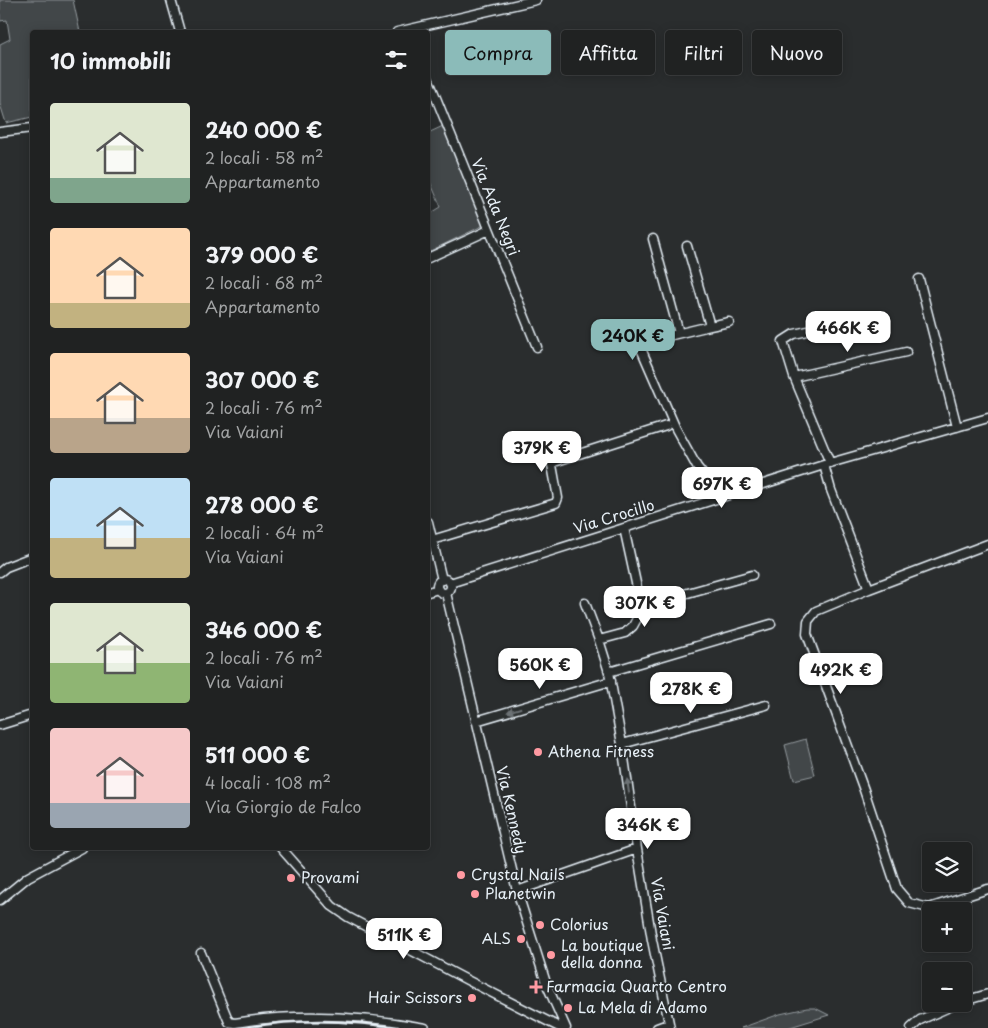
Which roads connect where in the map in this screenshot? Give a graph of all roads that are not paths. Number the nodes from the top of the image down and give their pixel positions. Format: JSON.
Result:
{"nodes":[{"id":1,"x":171,"y":0,"type":"edge"},
{"id":2,"x":536,"y":0,"type":"edge"},
{"id":3,"x":179,"y":30,"type":"edge"},
{"id":4,"x":412,"y":30,"type":"edge"},
{"id":5,"x":430,"y":83,"type":"edge"},
{"id":6,"x":30,"y":128,"type":"edge"},
{"id":7,"x":0,"y":132,"type":"edge"},
{"id":8,"x":489,"y":230,"type":"junction"},
{"id":9,"x":653,"y":239,"type":"dead end"},
{"id":10,"x":687,"y":246,"type":"dead end"},
{"id":11,"x":430,"y":257,"type":"edge"},
{"id":12,"x":919,"y":279,"type":"dead end"},
{"id":13,"x":730,"y":322,"type":"dead end"},
{"id":14,"x":844,"y":323,"type":"dead end"},
{"id":15,"x":710,"y":326,"type":"junction"},
{"id":16,"x":679,"y":333,"type":"junction"},
{"id":17,"x":537,"y":347,"type":"dead end"},
{"id":18,"x":906,"y":352,"type":"dead end"},
{"id":19,"x":794,"y":377,"type":"junction"},
{"id":20,"x":988,"y":418,"type":"edge"},
{"id":21,"x":666,"y":426,"type":"dead end"},
{"id":22,"x":957,"y":427,"type":"junction"},
{"id":23,"x":827,"y":464,"type":"junction"},
{"id":24,"x":716,"y":499,"type":"junction"},
{"id":25,"x":624,"y":528,"type":"junction"},
{"id":26,"x":430,"y":531,"type":"edge"},
{"id":27,"x":432,"y":540,"type":"junction"},
{"id":28,"x":988,"y":544,"type":"edge"},
{"id":29,"x":30,"y":558,"type":"edge"},
{"id":30,"x":0,"y":572,"type":"edge"},
{"id":31,"x":752,"y":575,"type":"dead end"},
{"id":32,"x":446,"y":581,"type":"junction"},
{"id":33,"x":438,"y":589,"type":"junction"},
{"id":34,"x":869,"y":589,"type":"junction"},
{"id":35,"x":430,"y":591,"type":"edge"},
{"id":36,"x":446,"y":593,"type":"junction"},
{"id":37,"x":585,"y":603,"type":"dead end"},
{"id":38,"x":641,"y":606,"type":"junction"},
{"id":39,"x":771,"y":624,"type":"dead end"},
{"id":40,"x":599,"y":640,"type":"junction"},
{"id":41,"x":610,"y":676,"type":"junction"},
{"id":42,"x":766,"y":705,"type":"dead end"},
{"id":43,"x":30,"y":716,"type":"edge"},
{"id":44,"x":476,"y":721,"type":"junction"},
{"id":45,"x":0,"y":725,"type":"edge"},
{"id":46,"x":622,"y":744,"type":"junction"},
{"id":47,"x":637,"y":849,"type":"junction"},
{"id":48,"x":78,"y":850,"type":"edge"},
{"id":49,"x":283,"y":850,"type":"edge"},
{"id":50,"x":988,"y":889,"type":"edge"},
{"id":51,"x":517,"y":891,"type":"junction"},
{"id":52,"x":0,"y":900,"type":"edge"},
{"id":53,"x":201,"y":953,"type":"dead end"},
{"id":54,"x":988,"y":994,"type":"edge"},
{"id":55,"x":972,"y":999,"type":"edge"},
{"id":56,"x":938,"y":1012,"type":"edge"},
{"id":57,"x":669,"y":1026,"type":"edge"},
{"id":58,"x":425,"y":1028,"type":"edge"},
{"id":59,"x":561,"y":1028,"type":"edge"},
{"id":60,"x":566,"y":1028,"type":"edge"},
{"id":61,"x":657,"y":1028,"type":"edge"},
{"id":62,"x":911,"y":1028,"type":"edge"}],
"edges":[{"from":1,"to":3,"type":"street"},
{"from":2,"to":4,"type":"street"},
{"from":5,"to":8,"type":"street","name":"Via Ada Negri"},
{"from":6,"to":7,"type":"street"},
{"from":8,"to":11,"type":"street"},
{"from":8,"to":17,"type":"street","name":"Via Ada Negri"},
{"from":9,"to":16,"type":"street"},
{"from":10,"to":15,"type":"street"},
{"from":12,"to":22,"type":"street"},
{"from":13,"to":15,"type":"street"},
{"from":14,"to":19,"type":"street"},
{"from":15,"to":16,"type":"street"},
{"from":16,"to":24,"type":"street"},
{"from":18,"to":19,"type":"street"},
{"from":19,"to":23,"type":"street"},
{"from":20,"to":22,"type":"street","name":"Via Crocillo"},
{"from":21,"to":27,"type":"street"},
{"from":22,"to":23,"type":"street","name":"Via Crocillo"},
{"from":23,"to":24,"type":"street","name":"Via Crocillo"},
{"from":23,"to":34,"type":"street"},
{"from":24,"to":25,"type":"street","name":"Via Crocillo"},
{"from":25,"to":32,"type":"street","name":"Via Crocillo"},
{"from":25,"to":38,"type":"street"},
{"from":26,"to":27,"type":"street"},
{"from":27,"to":32,"type":"street"},
{"from":28,"to":34,"type":"street"},
{"from":29,"to":30,"type":"street"},
{"from":31,"to":38,"type":"street"},
{"from":32,"to":33,"type":"street"},
{"from":32,"to":36,"type":"street"},
{"from":33,"to":35,"type":"street"},
{"from":33,"to":36,"type":"street"},
{"from":34,"to":50,"type":"street"},
{"from":36,"to":44,"type":"street","name":"Via Kennedy"},
{"from":37,"to":40,"type":"street","name":"Via Vaiani"},
{"from":38,"to":40,"type":"street"},
{"from":39,"to":41,"type":"street"},
{"from":40,"to":41,"type":"street","name":"Via Vaiani"},
{"from":41,"to":44,"type":"street","one_way":true},
{"from":41,"to":46,"type":"street","name":"Via Vaiani"},
{"from":42,"to":46,"type":"street"},
{"from":43,"to":45,"type":"street"},
{"from":44,"to":51,"type":"street","name":"Via Kennedy"},
{"from":47,"to":46,"type":"street","name":"Via Vaiani","one_way":true},
{"from":47,"to":51,"type":"street"},
{"from":47,"to":57,"type":"street","name":"Via Vaiani"},
{"from":48,"to":52,"type":"street"},
{"from":49,"to":59,"type":"street"},
{"from":51,"to":60,"type":"street","name":"Via Kennedy"},
{"from":53,"to":58,"type":"street"},
{"from":54,"to":55,"type":"street"},
{"from":56,"to":62,"type":"street"},
{"from":57,"to":61,"type":"street"}]}
